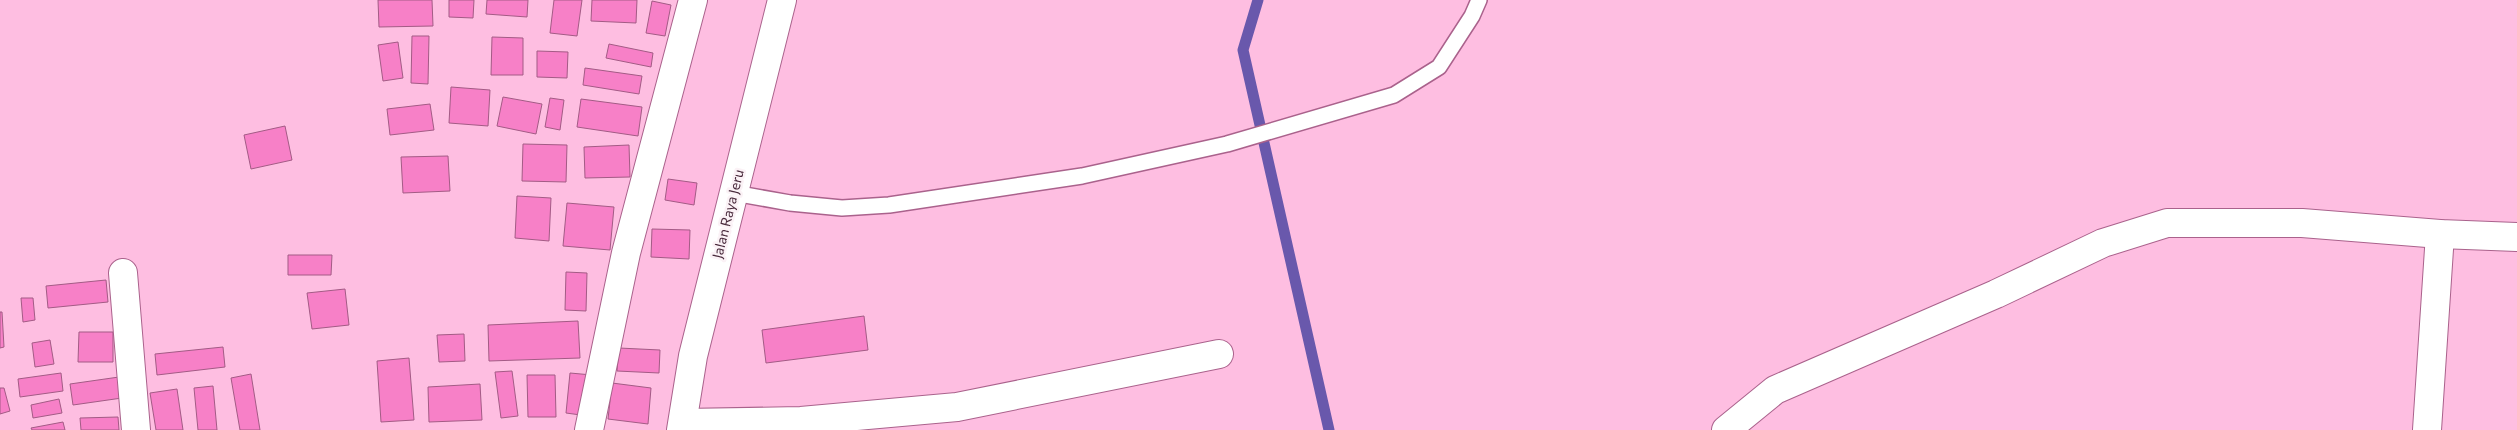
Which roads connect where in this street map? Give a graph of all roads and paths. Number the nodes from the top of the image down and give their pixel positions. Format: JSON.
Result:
{"nodes":[{"id":1,"x":694,"y":0,"type":"edge"},
{"id":2,"x":782,"y":0,"type":"edge"},
{"id":3,"x":1479,"y":0,"type":"edge"},
{"id":4,"x":734,"y":193,"type":"junction"},
{"id":5,"x":2440,"y":234,"type":"junction"},
{"id":6,"x":2517,"y":237,"type":"edge"},
{"id":7,"x":123,"y":273,"type":"dead end"},
{"id":8,"x":1219,"y":354,"type":"dead end"},
{"id":9,"x":682,"y":427,"type":"edge"},
{"id":10,"x":136,"y":430,"type":"edge"},
{"id":11,"x":589,"y":430,"type":"edge"},
{"id":12,"x":1726,"y":430,"type":"edge"},
{"id":13,"x":2427,"y":430,"type":"edge"}],
"edges":[{"from":1,"to":11,"type":"street"},
{"from":2,"to":4,"type":"street","name":"Jalan Raya Jeru"},
{"from":3,"to":4,"type":"lane"},
{"from":4,"to":9,"type":"street","name":"Jalan Raya Jeru"},
{"from":5,"to":6,"type":"street"},
{"from":5,"to":12,"type":"street"},
{"from":5,"to":13,"type":"street"},
{"from":7,"to":10,"type":"street"},
{"from":8,"to":9,"type":"street"}]}
